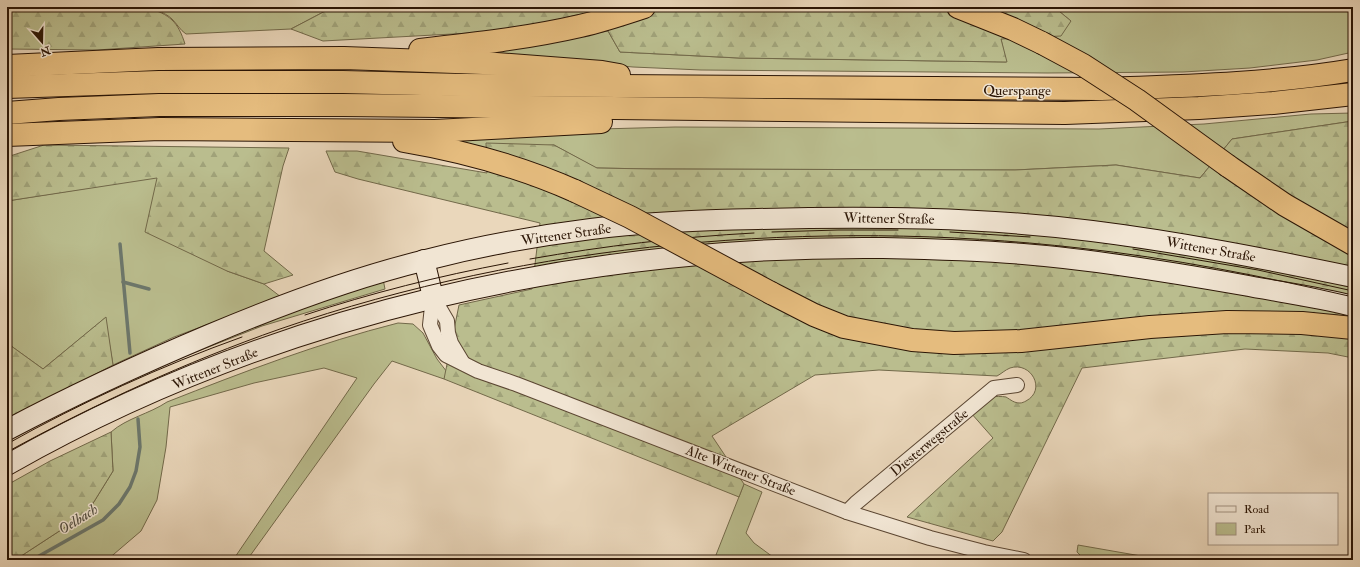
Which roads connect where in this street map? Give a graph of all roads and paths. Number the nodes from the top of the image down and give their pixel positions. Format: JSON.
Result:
{"nodes":[{"id":1,"x":644,"y":7,"type":"edge"},
{"id":2,"x":958,"y":7,"type":"edge"},
{"id":3,"x":7,"y":58,"type":"edge"},
{"id":4,"x":344,"y":58,"type":"junction"},
{"id":5,"x":74,"y":62,"type":"junction"},
{"id":6,"x":7,"y":66,"type":"edge"},
{"id":7,"x":1353,"y":70,"type":"edge"},
{"id":8,"x":7,"y":87,"type":"edge"},
{"id":9,"x":679,"y":87,"type":"junction"},
{"id":10,"x":1353,"y":94,"type":"edge"},
{"id":11,"x":763,"y":109,"type":"junction"},
{"id":12,"x":7,"y":113,"type":"edge"},
{"id":13,"x":95,"y":130,"type":"junction"},
{"id":14,"x":342,"y":130,"type":"junction"},
{"id":15,"x":7,"y":134,"type":"edge"},
{"id":16,"x":7,"y":148,"type":"edge"},
{"id":17,"x":1353,"y":244,"type":"edge"},
{"id":18,"x":424,"y":260,"type":"junction"},
{"id":19,"x":1353,"y":277,"type":"edge"},
{"id":20,"x":433,"y":297,"type":"junction"},
{"id":21,"x":1353,"y":306,"type":"edge"},
{"id":22,"x":1353,"y":328,"type":"edge"},
{"id":23,"x":1018,"y":385,"type":"dead end"},
{"id":24,"x":7,"y":430,"type":"edge"},
{"id":25,"x":7,"y":465,"type":"edge"},
{"id":26,"x":848,"y":512,"type":"junction"},
{"id":27,"x":1024,"y":560,"type":"edge"}],
"edges":[{"from":1,"to":4,"type":"highway"},
{"from":2,"to":17,"type":"highway","bridge":true},
{"from":3,"to":5,"type":"highway"},
{"from":4,"to":5,"type":"highway"},
{"from":4,"to":9,"type":"highway"},
{"from":5,"to":6,"type":"highway"},
{"from":7,"to":9,"type":"highway","name":"Querspange"},
{"from":8,"to":9,"type":"highway"},
{"from":10,"to":11,"type":"highway","name":"Querspange"},
{"from":11,"to":12,"type":"highway"},
{"from":11,"to":14,"type":"highway"},
{"from":13,"to":14,"type":"highway"},
{"from":13,"to":15,"type":"highway"},
{"from":13,"to":16,"type":"highway"},
{"from":14,"to":22,"type":"highway","bridge":true},
{"from":18,"to":19,"type":"main road","name":"Wittener Straße"},
{"from":18,"to":20,"type":"main road"},
{"from":18,"to":24,"type":"main road","name":"Wittener Straße"},
{"from":20,"to":21,"type":"main road","name":"Wittener Straße"},
{"from":20,"to":25,"type":"main road","name":"Wittener Straße"},
{"from":20,"to":26,"type":"street","name":"Alte Wittener Straße"},
{"from":23,"to":26,"type":"street","name":"Diesterwegstraße"},
{"from":26,"to":27,"type":"street","name":"Alte Wittener Straße"}]}
